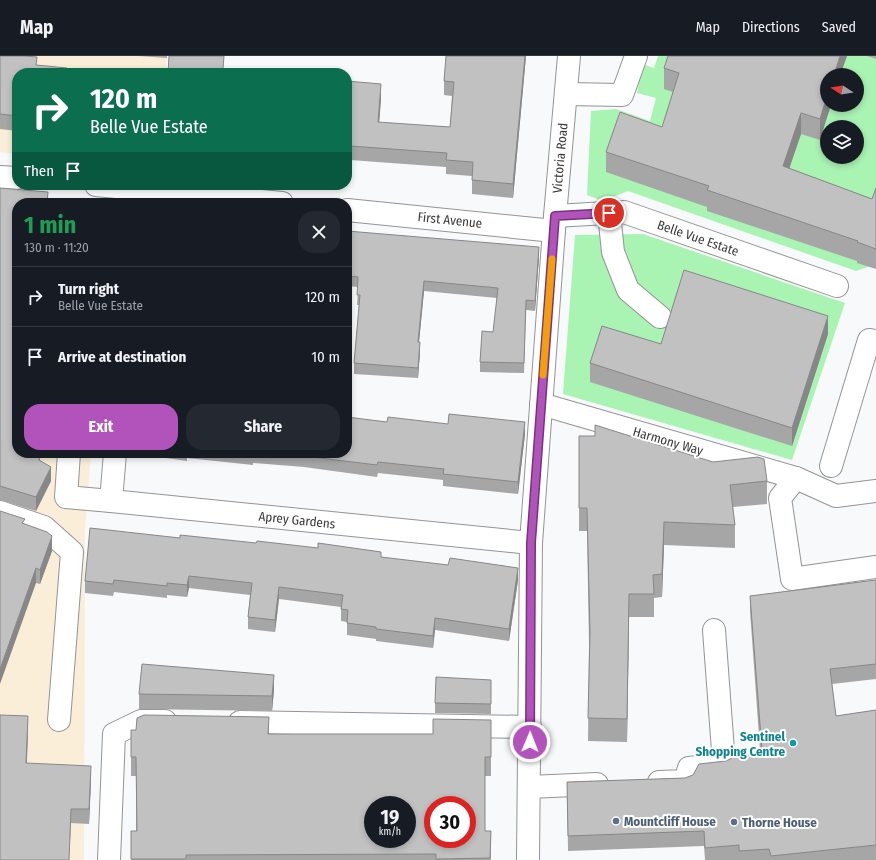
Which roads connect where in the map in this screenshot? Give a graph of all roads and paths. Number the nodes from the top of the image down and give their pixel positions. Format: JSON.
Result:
{"nodes":[{"id":1,"x":569,"y":56,"type":"edge"},
{"id":2,"x":636,"y":56,"type":"edge"},
{"id":3,"x":566,"y":94,"type":"junction"},
{"id":4,"x":0,"y":177,"type":"edge"},
{"id":5,"x":12,"y":178,"type":"edge"},
{"id":6,"x":115,"y":190,"type":"edge"},
{"id":7,"x":137,"y":196,"type":"edge"},
{"id":8,"x":178,"y":198,"type":"edge"},
{"id":9,"x":352,"y":210,"type":"edge"},
{"id":10,"x":609,"y":213,"type":"junction"},
{"id":11,"x":554,"y":223,"type":"junction"},
{"id":12,"x":837,"y":286,"type":"dead end"},
{"id":13,"x":660,"y":317,"type":"dead end"},
{"id":14,"x":876,"y":341,"type":"edge"},
{"id":15,"x":541,"y":404,"type":"junction"},
{"id":16,"x":69,"y":458,"type":"edge"},
{"id":17,"x":115,"y":458,"type":"edge"},
{"id":18,"x":831,"y":466,"type":"dead end"},
{"id":19,"x":796,"y":478,"type":"junction"},
{"id":20,"x":876,"y":491,"type":"edge"},
{"id":21,"x":111,"y":501,"type":"junction"},
{"id":22,"x":0,"y":512,"type":"edge"},
{"id":23,"x":531,"y":543,"type":"junction"},
{"id":24,"x":876,"y":567,"type":"edge"},
{"id":25,"x":714,"y":630,"type":"dead end"},
{"id":26,"x":59,"y":720,"type":"dead end"},
{"id":27,"x":181,"y":722,"type":"edge"},
{"id":28,"x":221,"y":722,"type":"edge"},
{"id":29,"x":530,"y":727,"type":"junction"},
{"id":30,"x":638,"y":783,"type":"edge"},
{"id":31,"x":615,"y":784,"type":"edge"},
{"id":32,"x":529,"y":787,"type":"junction"},
{"id":33,"x":109,"y":860,"type":"edge"},
{"id":34,"x":528,"y":860,"type":"edge"}],
"edges":[{"from":1,"to":3,"type":"street","name":"Victoria Road"},
{"from":2,"to":3,"type":"street"},
{"from":3,"to":11,"type":"street","name":"Victoria Road"},
{"from":4,"to":5,"type":"street"},
{"from":6,"to":7,"type":"street"},
{"from":7,"to":8,"type":"street"},
{"from":9,"to":11,"type":"street","name":"First Avenue"},
{"from":10,"to":11,"type":"street","name":"Belle Vue Estate"},
{"from":10,"to":12,"type":"street","name":"Belle Vue Estate"},
{"from":10,"to":13,"type":"street"},
{"from":11,"to":15,"type":"street","name":"Victoria Road"},
{"from":14,"to":18,"type":"street"},
{"from":15,"to":19,"type":"street","name":"Harmony Way"},
{"from":15,"to":23,"type":"street","name":"Victoria Road"},
{"from":16,"to":21,"type":"street","name":"Aprey Gardens"},
{"from":17,"to":21,"type":"street"},
{"from":19,"to":20,"type":"street","name":"Harmony Way"},
{"from":19,"to":24,"type":"street"},
{"from":21,"to":23,"type":"street","name":"Aprey Gardens"},
{"from":22,"to":26,"type":"street"},
{"from":23,"to":29,"type":"street","name":"Victoria Road"},
{"from":25,"to":30,"type":"street"},
{"from":27,"to":33,"type":"street"},
{"from":28,"to":29,"type":"street"},
{"from":29,"to":32,"type":"street","name":"Victoria Road"},
{"from":31,"to":32,"type":"street"},
{"from":32,"to":34,"type":"street","name":"Victoria Road"}]}
